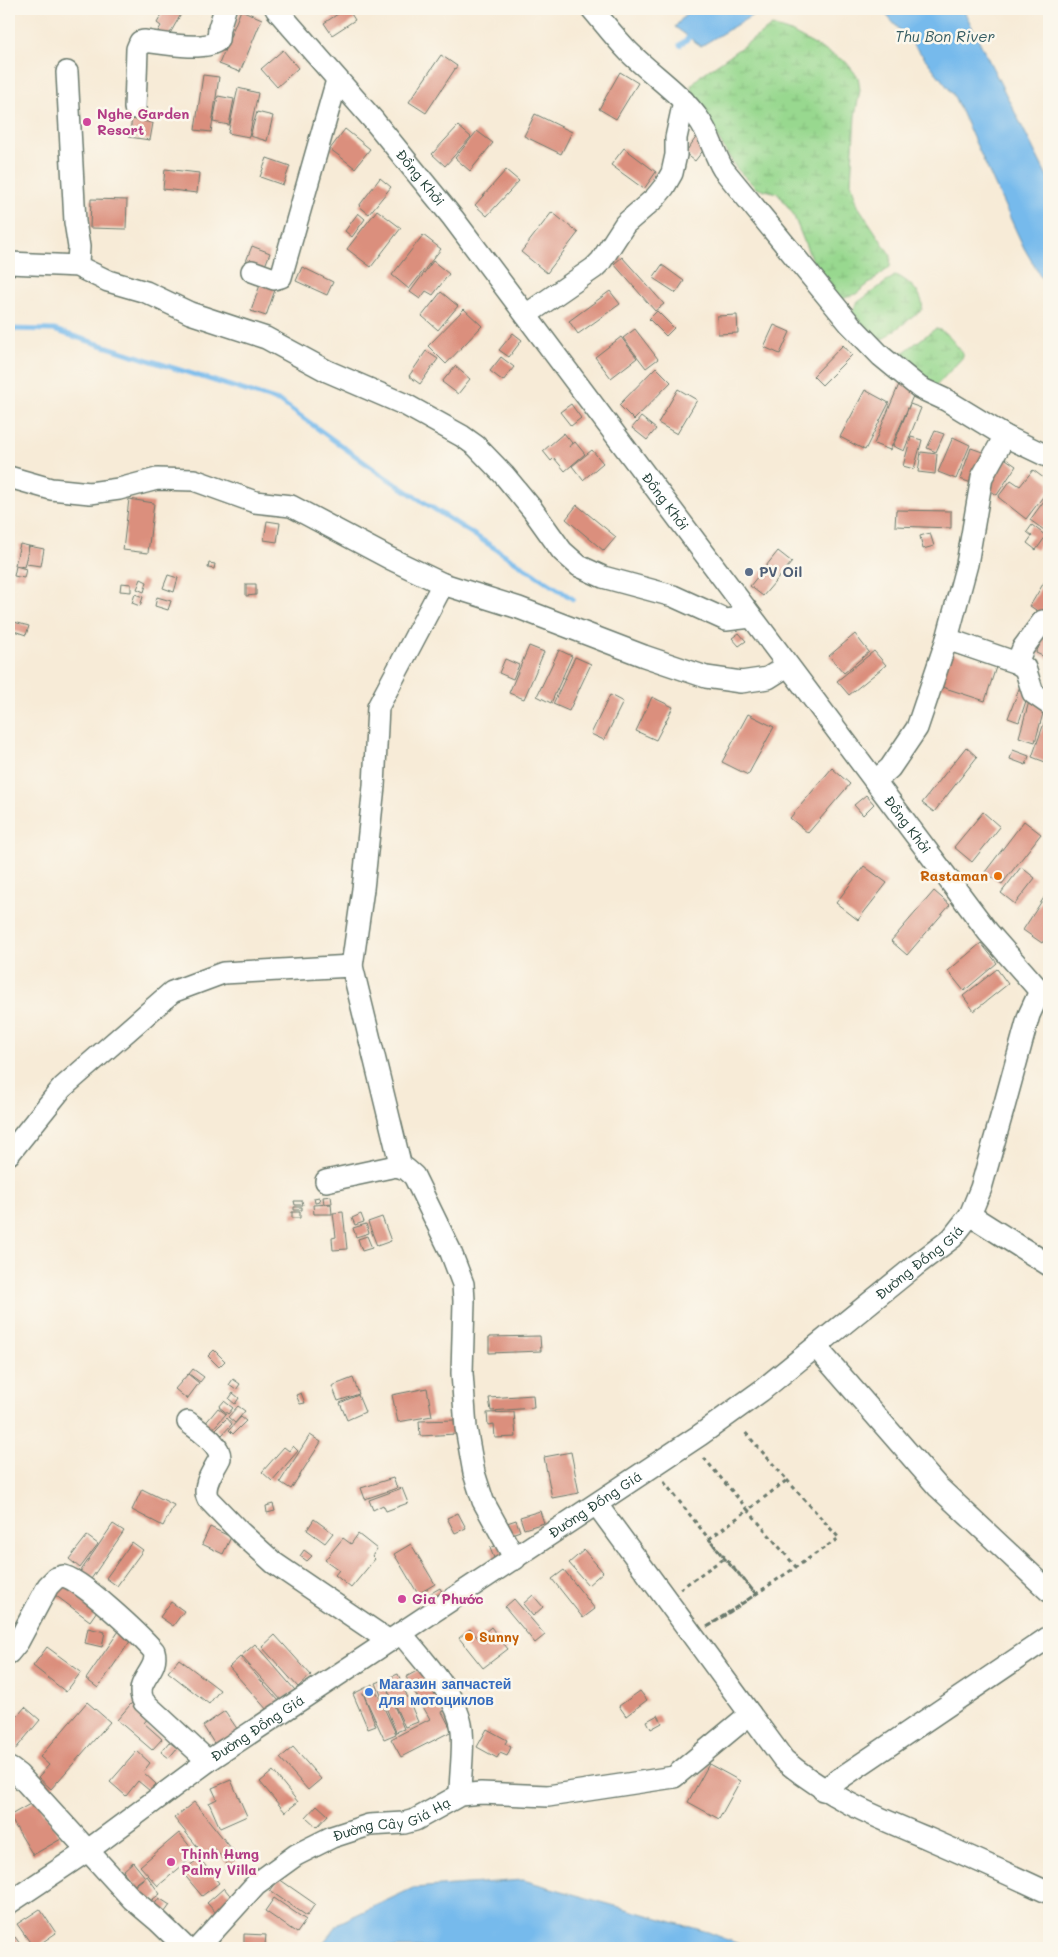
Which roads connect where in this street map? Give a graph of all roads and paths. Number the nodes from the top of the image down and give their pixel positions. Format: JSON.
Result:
{"nodes":[{"id":1,"x":225,"y":9,"type":"edge"},
{"id":2,"x":276,"y":9,"type":"edge"},
{"id":3,"x":592,"y":9,"type":"edge"},
{"id":4,"x":67,"y":72,"type":"dead end"},
{"id":5,"x":337,"y":80,"type":"junction"},
{"id":6,"x":684,"y":101,"type":"junction"},
{"id":7,"x":135,"y":108,"type":"dead end"},
{"id":8,"x":9,"y":263,"type":"edge"},
{"id":9,"x":79,"y":266,"type":"junction"},
{"id":10,"x":252,"y":271,"type":"dead end"},
{"id":11,"x":526,"y":315,"type":"junction"},
{"id":12,"x":1005,"y":436,"type":"junction"},
{"id":13,"x":1049,"y":457,"type":"edge"},
{"id":14,"x":9,"y":477,"type":"edge"},
{"id":15,"x":443,"y":584,"type":"junction"},
{"id":16,"x":751,"y":617,"type":"junction"},
{"id":17,"x":1043,"y":621,"type":"dead end"},
{"id":18,"x":947,"y":639,"type":"junction"},
{"id":19,"x":1017,"y":663,"type":"junction"},
{"id":20,"x":787,"y":666,"type":"junction"},
{"id":21,"x":1049,"y":704,"type":"edge"},
{"id":22,"x":875,"y":781,"type":"junction"},
{"id":23,"x":352,"y":966,"type":"junction"},
{"id":24,"x":1045,"y":995,"type":"edge"},
{"id":25,"x":9,"y":1154,"type":"edge"},
{"id":26,"x":401,"y":1166,"type":"junction"},
{"id":27,"x":326,"y":1181,"type":"dead end"},
{"id":28,"x":970,"y":1215,"type":"junction"},
{"id":29,"x":1049,"y":1265,"type":"edge"},
{"id":30,"x":816,"y":1347,"type":"junction"},
{"id":31,"x":188,"y":1422,"type":"dead end"},
{"id":32,"x":744,"y":1431,"type":"dead end"},
{"id":33,"x":704,"y":1458,"type":"dead end"},
{"id":34,"x":787,"y":1480,"type":"junction"},
{"id":35,"x":664,"y":1482,"type":"dead end"},
{"id":36,"x":597,"y":1505,"type":"junction"},
{"id":37,"x":748,"y":1510,"type":"junction"},
{"id":38,"x":709,"y":1539,"type":"junction"},
{"id":39,"x":724,"y":1558,"type":"junction"},
{"id":40,"x":515,"y":1559,"type":"junction"},
{"id":41,"x":796,"y":1567,"type":"junction"},
{"id":42,"x":679,"y":1590,"type":"dead end"},
{"id":43,"x":1049,"y":1591,"type":"edge"},
{"id":44,"x":756,"y":1594,"type":"junction"},
{"id":45,"x":395,"y":1637,"type":"junction"},
{"id":46,"x":1049,"y":1637,"type":"edge"},
{"id":47,"x":9,"y":1654,"type":"edge"},
{"id":48,"x":750,"y":1714,"type":"junction"},
{"id":49,"x":208,"y":1762,"type":"junction"},
{"id":50,"x":9,"y":1770,"type":"edge"},
{"id":51,"x":823,"y":1790,"type":"junction"},
{"id":52,"x":460,"y":1795,"type":"junction"},
{"id":53,"x":88,"y":1851,"type":"junction"},
{"id":54,"x":1049,"y":1893,"type":"edge"},
{"id":55,"x":9,"y":1903,"type":"edge"},
{"id":56,"x":186,"y":1948,"type":"edge"},
{"id":57,"x":198,"y":1948,"type":"edge"}],
"edges":[{"from":1,"to":7,"type":"street"},
{"from":2,"to":5,"type":"street","name":"Đồng Khởi"},
{"from":3,"to":6,"type":"street"},
{"from":4,"to":9,"type":"street"},
{"from":5,"to":10,"type":"street"},
{"from":5,"to":11,"type":"street","name":"Đồng Khởi"},
{"from":6,"to":11,"type":"street"},
{"from":6,"to":12,"type":"street"},
{"from":8,"to":9,"type":"street"},
{"from":9,"to":16,"type":"street"},
{"from":11,"to":16,"type":"street","name":"Đồng Khởi"},
{"from":12,"to":13,"type":"street"},
{"from":12,"to":18,"type":"street"},
{"from":14,"to":15,"type":"street"},
{"from":15,"to":20,"type":"street"},
{"from":15,"to":23,"type":"street"},
{"from":16,"to":20,"type":"street","name":"Đồng Khởi"},
{"from":17,"to":19,"type":"street"},
{"from":18,"to":19,"type":"street"},
{"from":18,"to":22,"type":"street"},
{"from":19,"to":21,"type":"street"},
{"from":20,"to":22,"type":"street","name":"Đồng Khởi"},
{"from":22,"to":24,"type":"street","name":"Đồng Khởi"},
{"from":23,"to":25,"type":"street"},
{"from":23,"to":26,"type":"street"},
{"from":24,"to":28,"type":"street","name":"Đường Đồng Giá"},
{"from":26,"to":27,"type":"street"},
{"from":26,"to":40,"type":"street"},
{"from":28,"to":29,"type":"street"},
{"from":28,"to":30,"type":"street","name":"Đường Đồng Giá"},
{"from":30,"to":36,"type":"street","name":"Đường Đồng Giá"},
{"from":30,"to":43,"type":"street"},
{"from":31,"to":45,"type":"street"},
{"from":32,"to":34,"type":"path"},
{"from":33,"to":37,"type":"path"},
{"from":34,"to":37,"type":"path"},
{"from":34,"to":41,"type":"path"},
{"from":35,"to":38,"type":"path"},
{"from":36,"to":40,"type":"street","name":"Đường Đồng Giá"},
{"from":36,"to":48,"type":"street"},
{"from":37,"to":38,"type":"path"},
{"from":37,"to":41,"type":"path"},
{"from":38,"to":39,"type":"path"},
{"from":38,"to":44,"type":"path"},
{"from":39,"to":42,"type":"path"},
{"from":39,"to":44,"type":"path"},
{"from":40,"to":45,"type":"street","name":"Đường Đồng Giá"},
{"from":41,"to":44,"type":"path"},
{"from":45,"to":49,"type":"street","name":"Đường Đồng Giá"},
{"from":45,"to":52,"type":"street"},
{"from":46,"to":51,"type":"street"},
{"from":47,"to":49,"type":"street"},
{"from":48,"to":51,"type":"street"},
{"from":48,"to":52,"type":"street","name":"Đường Cây Giá Hạ"},
{"from":49,"to":53,"type":"street","name":"Đường Đồng Giá"},
{"from":50,"to":53,"type":"street"},
{"from":51,"to":54,"type":"street"},
{"from":52,"to":57,"type":"street","name":"Đường Cây Giá Hạ"},
{"from":53,"to":55,"type":"street","name":"Đường Đồng Giá"},
{"from":53,"to":56,"type":"street"}]}
